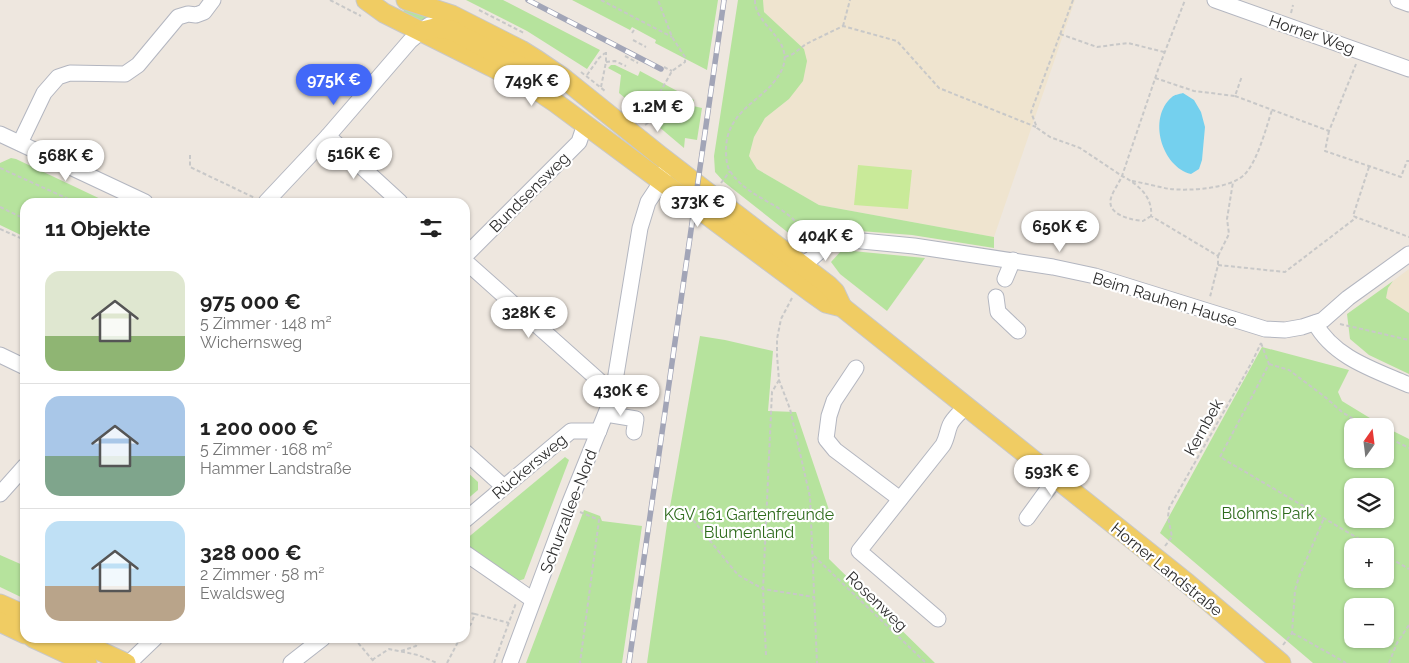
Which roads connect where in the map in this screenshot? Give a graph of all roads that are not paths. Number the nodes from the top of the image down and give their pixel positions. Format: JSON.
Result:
{"nodes":[{"id":1,"x":213,"y":0,"type":"edge"},
{"id":2,"x":366,"y":0,"type":"edge"},
{"id":3,"x":406,"y":0,"type":"edge"},
{"id":4,"x":1215,"y":0,"type":"edge"},
{"id":5,"x":1398,"y":0,"type":"edge"},
{"id":6,"x":1409,"y":4,"type":"edge"},
{"id":7,"x":445,"y":13,"type":"junction"},
{"id":8,"x":422,"y":32,"type":"junction"},
{"id":9,"x":1409,"y":69,"type":"edge"},
{"id":10,"x":606,"y":112,"type":"junction"},
{"id":11,"x":586,"y":124,"type":"junction"},
{"id":12,"x":328,"y":136,"type":"junction"},
{"id":13,"x":1,"y":138,"type":"edge"},
{"id":14,"x":20,"y":143,"type":"junction"},
{"id":15,"x":659,"y":155,"type":"junction"},
{"id":16,"x":662,"y":181,"type":"junction"},
{"id":17,"x":137,"y":198,"type":"edge"},
{"id":18,"x":270,"y":198,"type":"edge"},
{"id":19,"x":396,"y":198,"type":"edge"},
{"id":20,"x":470,"y":251,"type":"edge"},
{"id":21,"x":1409,"y":254,"type":"edge"},
{"id":22,"x":762,"y":255,"type":"junction"},
{"id":23,"x":1013,"y":260,"type":"junction"},
{"id":24,"x":802,"y":264,"type":"junction"},
{"id":25,"x":470,"y":265,"type":"edge"},
{"id":26,"x":1004,"y":279,"type":"dead end"},
{"id":27,"x":996,"y":297,"type":"dead end"},
{"id":28,"x":842,"y":307,"type":"junction"},
{"id":29,"x":1319,"y":322,"type":"junction"},
{"id":30,"x":1018,"y":331,"type":"dead end"},
{"id":31,"x":0,"y":355,"type":"edge"},
{"id":32,"x":20,"y":365,"type":"edge"},
{"id":33,"x":856,"y":368,"type":"dead end"},
{"id":34,"x":1409,"y":385,"type":"edge"},
{"id":35,"x":613,"y":393,"type":"junction"},
{"id":36,"x":966,"y":406,"type":"junction"},
{"id":37,"x":606,"y":414,"type":"junction"},
{"id":38,"x":599,"y":431,"type":"junction"},
{"id":39,"x":634,"y":432,"type":"dead end"},
{"id":40,"x":470,"y":456,"type":"edge"},
{"id":41,"x":20,"y":472,"type":"edge"},
{"id":42,"x":1056,"y":478,"type":"junction"},
{"id":43,"x":504,"y":487,"type":"junction"},
{"id":44,"x":0,"y":494,"type":"edge"},
{"id":45,"x":900,"y":499,"type":"junction"},
{"id":46,"x":470,"y":516,"type":"edge"},
{"id":47,"x":1027,"y":518,"type":"dead end"},
{"id":48,"x":470,"y":556,"type":"edge"},
{"id":49,"x":527,"y":596,"type":"junction"},
{"id":50,"x":0,"y":604,"type":"edge"},
{"id":51,"x":20,"y":613,"type":"edge"},
{"id":52,"x":938,"y":620,"type":"dead end"},
{"id":53,"x":0,"y":622,"type":"edge"},
{"id":54,"x":20,"y":632,"type":"edge"},
{"id":55,"x":44,"y":643,"type":"edge"},
{"id":56,"x":83,"y":643,"type":"edge"},
{"id":57,"x":150,"y":643,"type":"edge"},
{"id":58,"x":317,"y":643,"type":"edge"},
{"id":59,"x":87,"y":663,"type":"edge"},
{"id":60,"x":128,"y":663,"type":"edge"},
{"id":61,"x":291,"y":663,"type":"edge"},
{"id":62,"x":510,"y":663,"type":"edge"},
{"id":63,"x":1281,"y":663,"type":"edge"}],
"edges":[{"from":1,"to":14,"type":"street"},
{"from":2,"to":8,"type":"main road","name":"Horner Landstraße"},
{"from":3,"to":7,"type":"main road"},
{"from":4,"to":9,"type":"street","name":"Horner Weg"},
{"from":5,"to":6,"type":"street"},
{"from":7,"to":8,"type":"street"},
{"from":7,"to":10,"type":"main road"},
{"from":8,"to":10,"type":"main road"},
{"from":8,"to":11,"type":"main road","name":"Horner Landstraße"},
{"from":8,"to":12,"type":"street"},
{"from":10,"to":15,"type":"main road","name":"Horner Landstraße"},
{"from":11,"to":16,"type":"main road","name":"Horner Landstraße"},
{"from":11,"to":20,"type":"street","name":"Bundsensweg"},
{"from":12,"to":18,"type":"street"},
{"from":12,"to":19,"type":"street"},
{"from":13,"to":14,"type":"street"},
{"from":14,"to":17,"type":"street"},
{"from":15,"to":16,"type":"street"},
{"from":15,"to":24,"type":"main road","name":"Horner Landstraße"},
{"from":16,"to":22,"type":"main road","name":"Horner Landstraße"},
{"from":16,"to":35,"type":"street","name":"Schurzallee-Nord"},
{"from":21,"to":29,"type":"street"},
{"from":22,"to":24,"type":"street"},
{"from":22,"to":28,"type":"main road","name":"Horner Landstraße"},
{"from":23,"to":24,"type":"street","name":"Beim Rauhen Hause"},
{"from":23,"to":26,"type":"street"},
{"from":23,"to":29,"type":"street","name":"Beim Rauhen Hause"},
{"from":24,"to":28,"type":"main road","name":"Horner Landstraße"},
{"from":25,"to":35,"type":"street"},
{"from":27,"to":30,"type":"street"},
{"from":28,"to":36,"type":"main road","name":"Horner Landstraße"},
{"from":29,"to":34,"type":"street"},
{"from":31,"to":32,"type":"street"},
{"from":33,"to":45,"type":"street"},
{"from":35,"to":37,"type":"street","name":"Schurzallee-Nord"},
{"from":36,"to":42,"type":"main road","name":"Horner Landstraße"},
{"from":36,"to":45,"type":"street"},
{"from":37,"to":38,"type":"street","name":"Schurzallee-Nord"},
{"from":37,"to":39,"type":"street"},
{"from":38,"to":43,"type":"street","name":"Rückersweg"},
{"from":38,"to":49,"type":"street","name":"Schurzallee-Nord"},
{"from":40,"to":43,"type":"street"},
{"from":41,"to":44,"type":"street"},
{"from":42,"to":47,"type":"street"},
{"from":42,"to":63,"type":"main road","name":"Horner Landstraße"},
{"from":43,"to":46,"type":"street","name":"Rückersweg"},
{"from":45,"to":52,"type":"street"},
{"from":48,"to":49,"type":"street"},
{"from":49,"to":62,"type":"street","name":"Schurzallee-Nord"},
{"from":50,"to":51,"type":"main road"},
{"from":53,"to":54,"type":"main road"},
{"from":55,"to":59,"type":"main road"},
{"from":56,"to":60,"type":"main road"},
{"from":57,"to":60,"type":"street"},
{"from":58,"to":61,"type":"street"}]}
